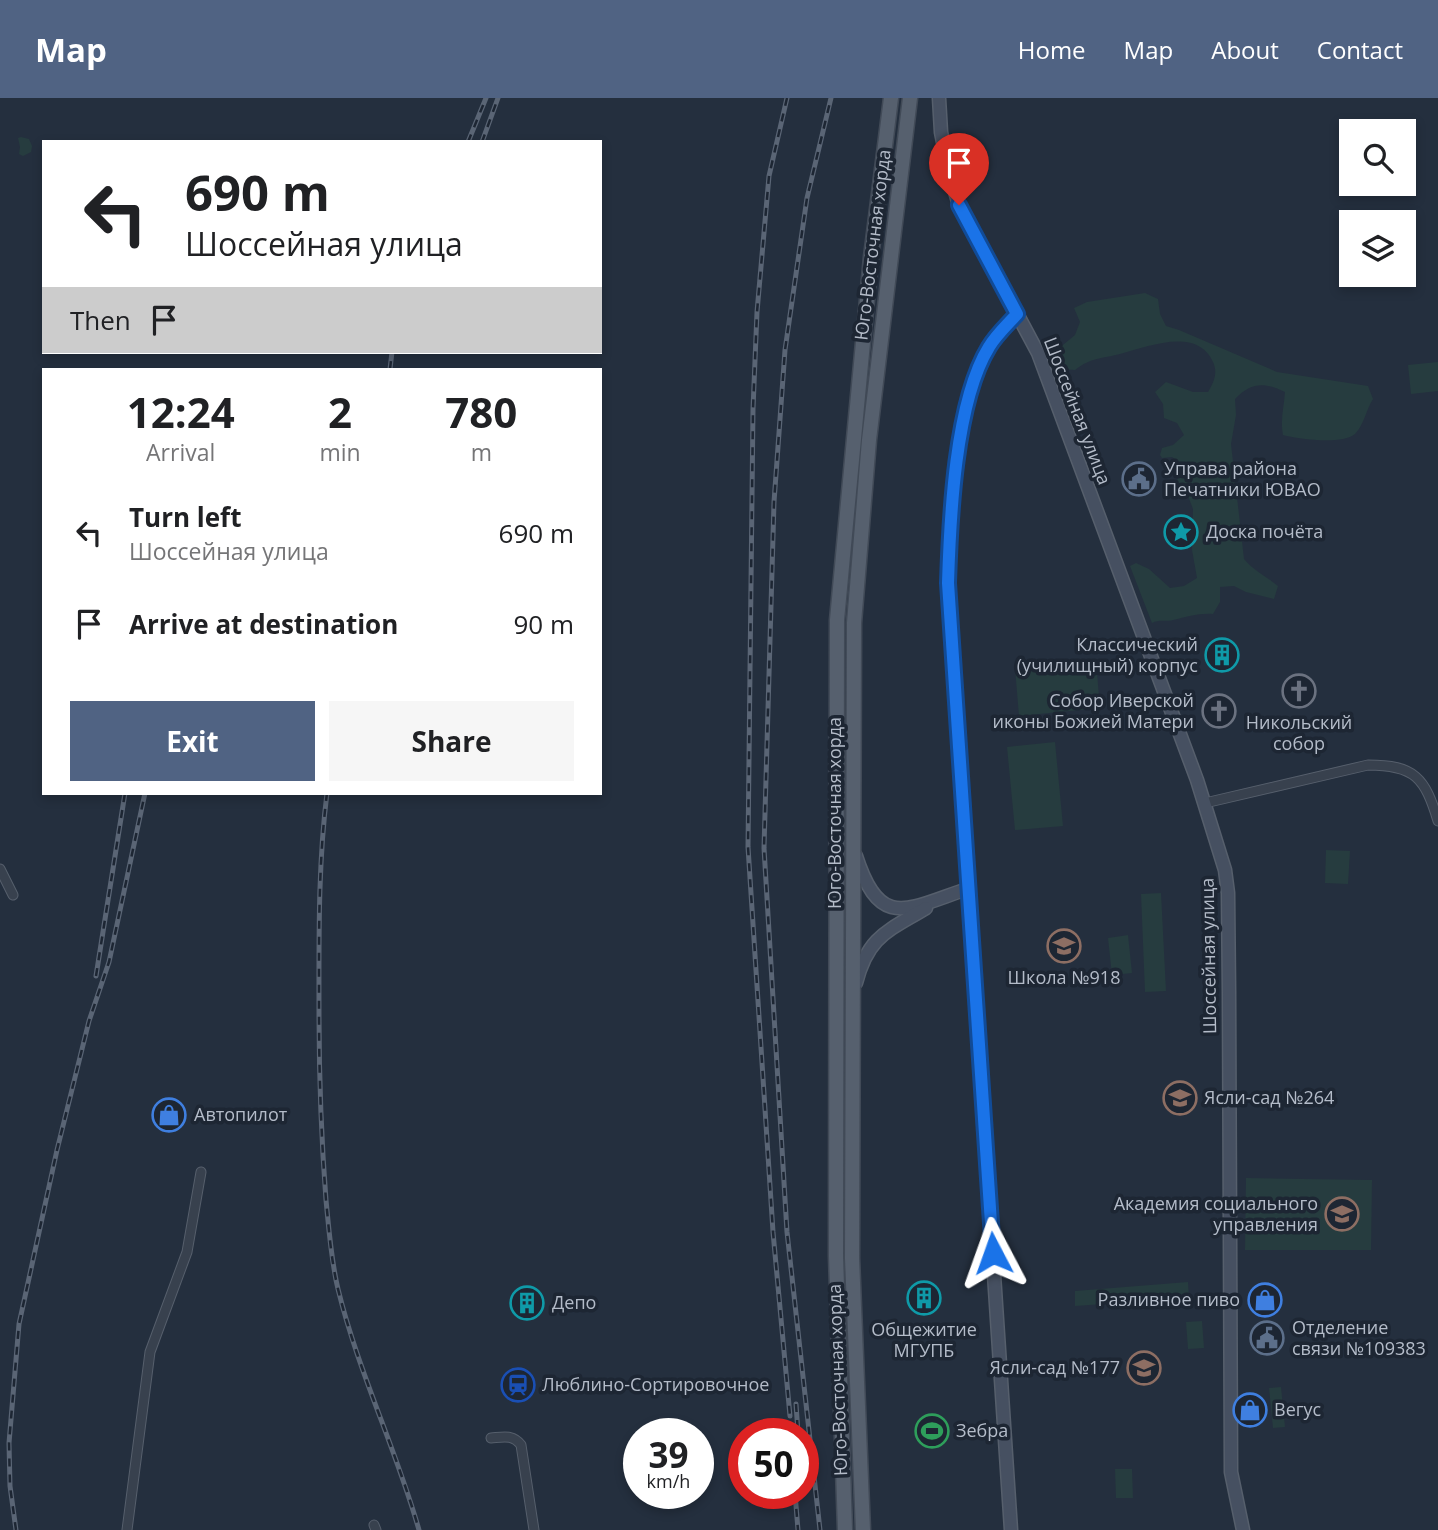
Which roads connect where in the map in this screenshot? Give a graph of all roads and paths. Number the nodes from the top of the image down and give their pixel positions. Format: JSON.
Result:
{"nodes":[{"id":1,"x":891,"y":98,"type":"edge"},
{"id":2,"x":910,"y":98,"type":"edge"},
{"id":3,"x":939,"y":98,"type":"edge"},
{"id":4,"x":1017,"y":314,"type":"junction"},
{"id":5,"x":1205,"y":803,"type":"junction"},
{"id":6,"x":1438,"y":821,"type":"edge"},
{"id":7,"x":855,"y":852,"type":"junction"},
{"id":8,"x":0,"y":869,"type":"edge"},
{"id":9,"x":967,"y":889,"type":"junction"},
{"id":10,"x":13,"y":895,"type":"dead end"},
{"id":11,"x":944,"y":896,"type":"junction"},
{"id":12,"x":854,"y":992,"type":"junction"},
{"id":13,"x":201,"y":1172,"type":"dead end"},
{"id":14,"x":491,"y":1438,"type":"dead end"},
{"id":15,"x":127,"y":1530,"type":"edge"},
{"id":16,"x":534,"y":1530,"type":"edge"},
{"id":17,"x":845,"y":1530,"type":"edge"},
{"id":18,"x":863,"y":1530,"type":"edge"},
{"id":19,"x":1011,"y":1530,"type":"edge"},
{"id":20,"x":1244,"y":1530,"type":"edge"}],
"edges":[{"from":1,"to":17,"type":"main road","name":"Юго-Восточная хорда"},
{"from":2,"to":7,"type":"main road","name":"Юго-Восточная хорда"},
{"from":3,"to":4,"type":"main road","name":"Шоссейная улица"},
{"from":4,"to":5,"type":"main road","name":"Шоссейная улица"},
{"from":4,"to":9,"type":"main road"},
{"from":5,"to":6,"type":"street"},
{"from":5,"to":20,"type":"main road","name":"Шоссейная улица"},
{"from":7,"to":11,"type":"main road"},
{"from":7,"to":12,"type":"main road","name":"Юго-Восточная хорда"},
{"from":8,"to":10,"type":"street"},
{"from":9,"to":11,"type":"main road"},
{"from":9,"to":19,"type":"main road"},
{"from":11,"to":12,"type":"main road"},
{"from":12,"to":18,"type":"main road","name":"Юго-Восточная хорда"},
{"from":13,"to":15,"type":"street"},
{"from":14,"to":16,"type":"street"}]}
